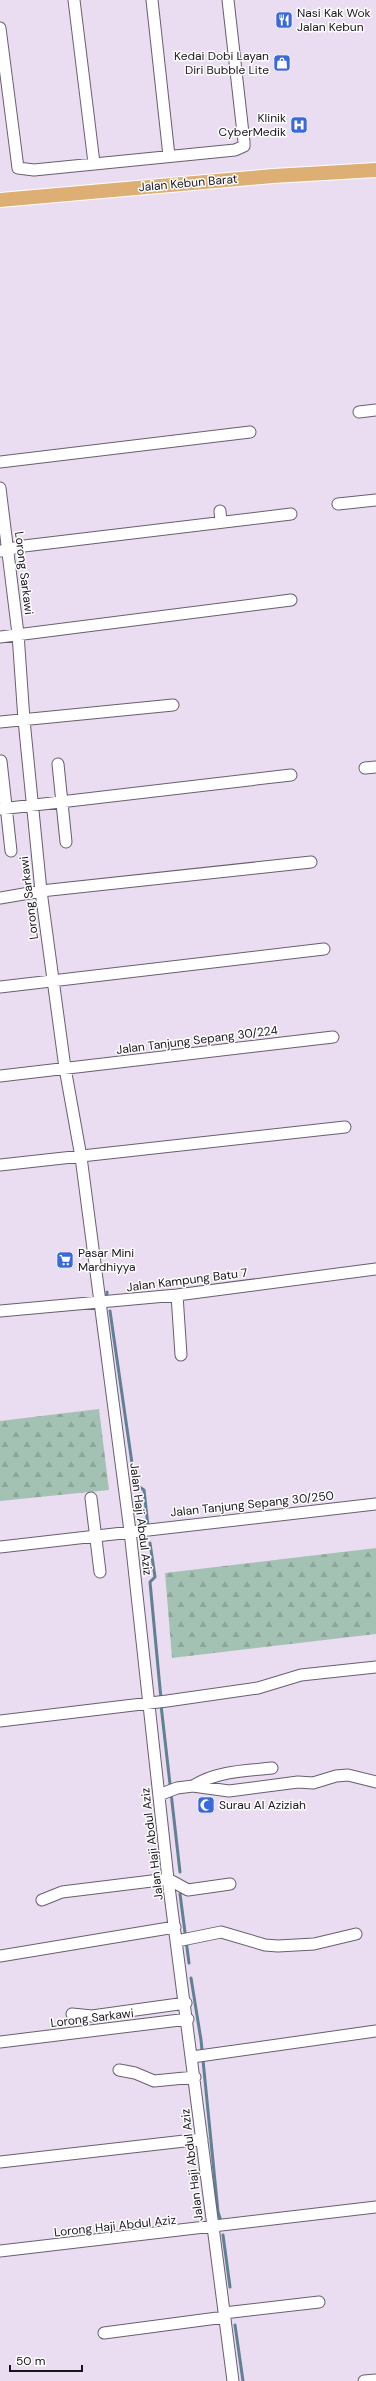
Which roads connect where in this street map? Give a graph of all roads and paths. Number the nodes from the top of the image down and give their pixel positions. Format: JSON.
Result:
{"nodes":[{"id":1,"x":74,"y":0,"type":"edge"},
{"id":2,"x":152,"y":0,"type":"edge"},
{"id":3,"x":228,"y":0,"type":"edge"},
{"id":4,"x":0,"y":28,"type":"edge"},
{"id":5,"x":169,"y":156,"type":"junction"},
{"id":6,"x":94,"y":164,"type":"junction"},
{"id":7,"x":376,"y":170,"type":"edge"},
{"id":8,"x":0,"y":200,"type":"edge"},
{"id":9,"x":376,"y":410,"type":"edge"},
{"id":10,"x":359,"y":412,"type":"dead end"},
{"id":11,"x":250,"y":432,"type":"dead end"},
{"id":12,"x":0,"y":462,"type":"edge"},
{"id":13,"x":0,"y":488,"type":"edge"},
{"id":14,"x":376,"y":500,"type":"edge"},
{"id":15,"x":338,"y":504,"type":"dead end"},
{"id":16,"x":291,"y":514,"type":"dead end"},
{"id":17,"x":4,"y":550,"type":"edge"},
{"id":18,"x":291,"y":600,"type":"dead end"},
{"id":19,"x":18,"y":634,"type":"junction"},
{"id":20,"x":0,"y":637,"type":"edge"},
{"id":21,"x":173,"y":705,"type":"dead end"},
{"id":22,"x":24,"y":720,"type":"junction"},
{"id":23,"x":0,"y":722,"type":"edge"},
{"id":24,"x":1,"y":761,"type":"edge"},
{"id":25,"x":58,"y":764,"type":"dead end"},
{"id":26,"x":291,"y":774,"type":"dead end"},
{"id":27,"x":62,"y":802,"type":"junction"},
{"id":28,"x":32,"y":806,"type":"junction"},
{"id":29,"x":3,"y":809,"type":"edge"},
{"id":30,"x":66,"y":842,"type":"dead end"},
{"id":31,"x":12,"y":851,"type":"dead end"},
{"id":32,"x":311,"y":862,"type":"dead end"},
{"id":33,"x":41,"y":891,"type":"junction"},
{"id":34,"x":0,"y":898,"type":"edge"},
{"id":35,"x":324,"y":949,"type":"dead end"},
{"id":36,"x":53,"y":980,"type":"junction"},
{"id":37,"x":0,"y":987,"type":"edge"},
{"id":38,"x":333,"y":1037,"type":"dead end"},
{"id":39,"x":64,"y":1068,"type":"junction"},
{"id":40,"x":0,"y":1076,"type":"edge"},
{"id":41,"x":345,"y":1127,"type":"dead end"},
{"id":42,"x":81,"y":1157,"type":"junction"},
{"id":43,"x":0,"y":1165,"type":"edge"},
{"id":44,"x":376,"y":1269,"type":"edge"},
{"id":45,"x":177,"y":1295,"type":"junction"},
{"id":46,"x":99,"y":1303,"type":"junction"},
{"id":47,"x":0,"y":1311,"type":"edge"},
{"id":48,"x":181,"y":1355,"type":"dead end"},
{"id":49,"x":91,"y":1498,"type":"dead end"},
{"id":50,"x":376,"y":1504,"type":"edge"},
{"id":51,"x":130,"y":1531,"type":"junction"},
{"id":52,"x":96,"y":1536,"type":"junction"},
{"id":53,"x":0,"y":1547,"type":"edge"},
{"id":54,"x":100,"y":1572,"type":"dead end"},
{"id":55,"x":376,"y":1667,"type":"edge"},
{"id":56,"x":152,"y":1703,"type":"junction"},
{"id":57,"x":0,"y":1721,"type":"edge"},
{"id":58,"x":272,"y":1768,"type":"dead end"},
{"id":59,"x":376,"y":1782,"type":"edge"},
{"id":60,"x":193,"y":1786,"type":"junction"},
{"id":61,"x":161,"y":1794,"type":"junction"},
{"id":62,"x":168,"y":1879,"type":"junction"},
{"id":63,"x":230,"y":1884,"type":"dead end"},
{"id":64,"x":42,"y":1900,"type":"dead end"},
{"id":65,"x":175,"y":1927,"type":"junction"},
{"id":66,"x":356,"y":1934,"type":"dead end"},
{"id":67,"x":184,"y":1940,"type":"junction"},
{"id":68,"x":0,"y":1956,"type":"edge"},
{"id":69,"x":186,"y":2003,"type":"junction"},
{"id":70,"x":72,"y":2014,"type":"dead end"},
{"id":71,"x":188,"y":2019,"type":"junction"},
{"id":72,"x":376,"y":2031,"type":"edge"},
{"id":73,"x":0,"y":2042,"type":"edge"},
{"id":74,"x":194,"y":2057,"type":"junction"},
{"id":75,"x":119,"y":2070,"type":"dead end"},
{"id":76,"x":195,"y":2078,"type":"junction"},
{"id":77,"x":202,"y":2139,"type":"junction"},
{"id":78,"x":0,"y":2162,"type":"edge"},
{"id":79,"x":376,"y":2207,"type":"edge"},
{"id":80,"x":213,"y":2228,"type":"junction"},
{"id":81,"x":0,"y":2251,"type":"edge"},
{"id":82,"x":319,"y":2302,"type":"dead end"},
{"id":83,"x":224,"y":2315,"type":"junction"},
{"id":84,"x":104,"y":2333,"type":"dead end"},
{"id":85,"x":376,"y":2380,"type":"edge"},
{"id":86,"x":233,"y":2381,"type":"edge"},
{"id":87,"x":364,"y":2381,"type":"edge"}],
"edges":[{"from":1,"to":6,"type":"street"},
{"from":2,"to":5,"type":"street"},
{"from":3,"to":5,"type":"street"},
{"from":4,"to":6,"type":"street"},
{"from":5,"to":6,"type":"street"},
{"from":7,"to":8,"type":"main road","name":"Jalan Kebun Barat"},
{"from":9,"to":10,"type":"street"},
{"from":11,"to":12,"type":"street"},
{"from":13,"to":17,"type":"street","name":"Lorong Sarkawi"},
{"from":14,"to":15,"type":"street"},
{"from":16,"to":17,"type":"street"},
{"from":17,"to":19,"type":"street","name":"Lorong Sarkawi"},
{"from":18,"to":19,"type":"street"},
{"from":19,"to":20,"type":"street"},
{"from":19,"to":22,"type":"street","name":"Lorong Sarkawi"},
{"from":21,"to":22,"type":"street"},
{"from":22,"to":23,"type":"street"},
{"from":22,"to":28,"type":"street","name":"Lorong Sarkawi"},
{"from":24,"to":29,"type":"street"},
{"from":25,"to":27,"type":"street"},
{"from":26,"to":27,"type":"street"},
{"from":27,"to":28,"type":"street"},
{"from":27,"to":30,"type":"street"},
{"from":28,"to":29,"type":"street"},
{"from":28,"to":33,"type":"street","name":"Lorong Sarkawi"},
{"from":29,"to":31,"type":"street"},
{"from":32,"to":33,"type":"street"},
{"from":33,"to":34,"type":"street"},
{"from":33,"to":36,"type":"street","name":"Lorong Sarkawi"},
{"from":35,"to":36,"type":"street"},
{"from":36,"to":37,"type":"street"},
{"from":36,"to":39,"type":"street","name":"Lorong Sarkawi"},
{"from":38,"to":39,"type":"street","name":"Jalan Tanjung Sepang 30/224"},
{"from":39,"to":40,"type":"street","name":"Jalan Tanjung Sepang 30/224"},
{"from":39,"to":42,"type":"street","name":"Lorong Sarkawi"},
{"from":41,"to":42,"type":"street"},
{"from":42,"to":43,"type":"street"},
{"from":42,"to":46,"type":"street","name":"Lorong Sarkawi"},
{"from":44,"to":45,"type":"street","name":"Jalan Kampung Batu 7"},
{"from":45,"to":46,"type":"street","name":"Jalan Kampung Batu 7"},
{"from":45,"to":48,"type":"street"},
{"from":46,"to":47,"type":"street","name":"Jalan Kampung Batu 7"},
{"from":46,"to":51,"type":"street","name":"Jalan Haji Abdul Aziz"},
{"from":49,"to":52,"type":"street"},
{"from":50,"to":51,"type":"street","name":"Jalan Tanjung Sepang 30/250"},
{"from":51,"to":52,"type":"street","name":"Jalan Tanjung Sepang 30/250"},
{"from":51,"to":56,"type":"street","name":"Jalan Haji Abdul Aziz"},
{"from":52,"to":53,"type":"street","name":"Jalan Tanjung Sepang 30/250"},
{"from":52,"to":54,"type":"street"},
{"from":55,"to":56,"type":"street"},
{"from":56,"to":57,"type":"street"},
{"from":56,"to":61,"type":"street","name":"Jalan Haji Abdul Aziz"},
{"from":58,"to":60,"type":"street"},
{"from":59,"to":60,"type":"street"},
{"from":60,"to":61,"type":"street"},
{"from":61,"to":62,"type":"street","name":"Jalan Haji Abdul Aziz"},
{"from":62,"to":63,"type":"street"},
{"from":62,"to":64,"type":"street"},
{"from":62,"to":65,"type":"street","name":"Jalan Haji Abdul Aziz"},
{"from":65,"to":67,"type":"street","name":"Jalan Haji Abdul Aziz"},
{"from":65,"to":68,"type":"street"},
{"from":66,"to":67,"type":"street"},
{"from":67,"to":69,"type":"street","name":"Jalan Haji Abdul Aziz"},
{"from":69,"to":70,"type":"street"},
{"from":69,"to":71,"type":"street","name":"Jalan Haji Abdul Aziz"},
{"from":71,"to":73,"type":"street","name":"Lorong Sarkawi"},
{"from":71,"to":74,"type":"street","name":"Jalan Haji Abdul Aziz"},
{"from":72,"to":74,"type":"street"},
{"from":74,"to":76,"type":"street","name":"Jalan Haji Abdul Aziz"},
{"from":75,"to":76,"type":"street"},
{"from":76,"to":77,"type":"street","name":"Jalan Haji Abdul Aziz"},
{"from":77,"to":78,"type":"street"},
{"from":77,"to":80,"type":"street","name":"Jalan Haji Abdul Aziz"},
{"from":79,"to":80,"type":"street","name":"Lorong Haji Abdul Aziz"},
{"from":80,"to":81,"type":"street","name":"Lorong Haji Abdul Aziz"},
{"from":80,"to":83,"type":"street","name":"Jalan Haji Abdul Aziz"},
{"from":82,"to":83,"type":"street"},
{"from":83,"to":84,"type":"street"},
{"from":83,"to":86,"type":"street","name":"Jalan Haji Abdul Aziz"},
{"from":85,"to":87,"type":"street"}]}
